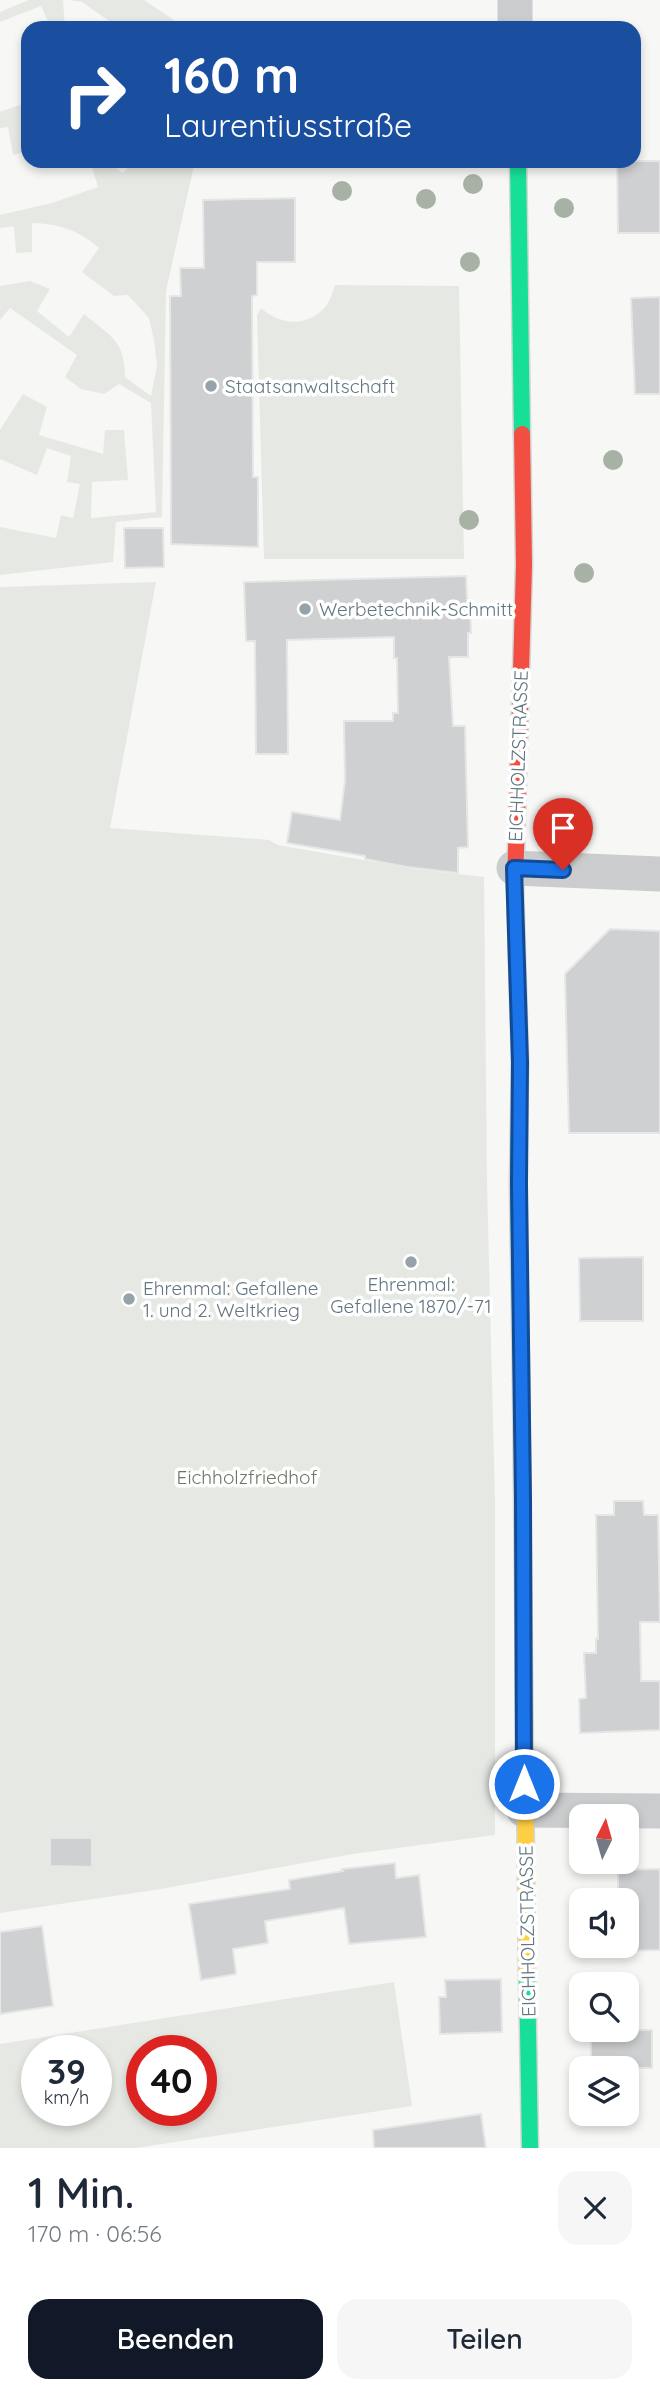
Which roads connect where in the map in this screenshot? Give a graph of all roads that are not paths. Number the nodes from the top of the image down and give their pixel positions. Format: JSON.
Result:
{"nodes":[{"id":1,"x":515,"y":0,"type":"edge"},
{"id":2,"x":516,"y":21,"type":"edge"},
{"id":3,"x":518,"y":168,"type":"edge"},
{"id":4,"x":514,"y":868,"type":"junction"},
{"id":5,"x":660,"y":874,"type":"edge"},
{"id":6,"x":524,"y":1810,"type":"junction"},
{"id":7,"x":660,"y":1811,"type":"edge"},
{"id":8,"x":530,"y":2148,"type":"edge"}],
"edges":[{"from":1,"to":2,"type":"street"},
{"from":3,"to":4,"type":"street","name":"EICHHOLZSTRASSE"},
{"from":4,"to":5,"type":"street"},
{"from":4,"to":6,"type":"street","name":"EICHHOLZSTRASSE"},
{"from":6,"to":7,"type":"street"},
{"from":6,"to":8,"type":"street","name":"EICHHOLZSTRASSE"}]}
